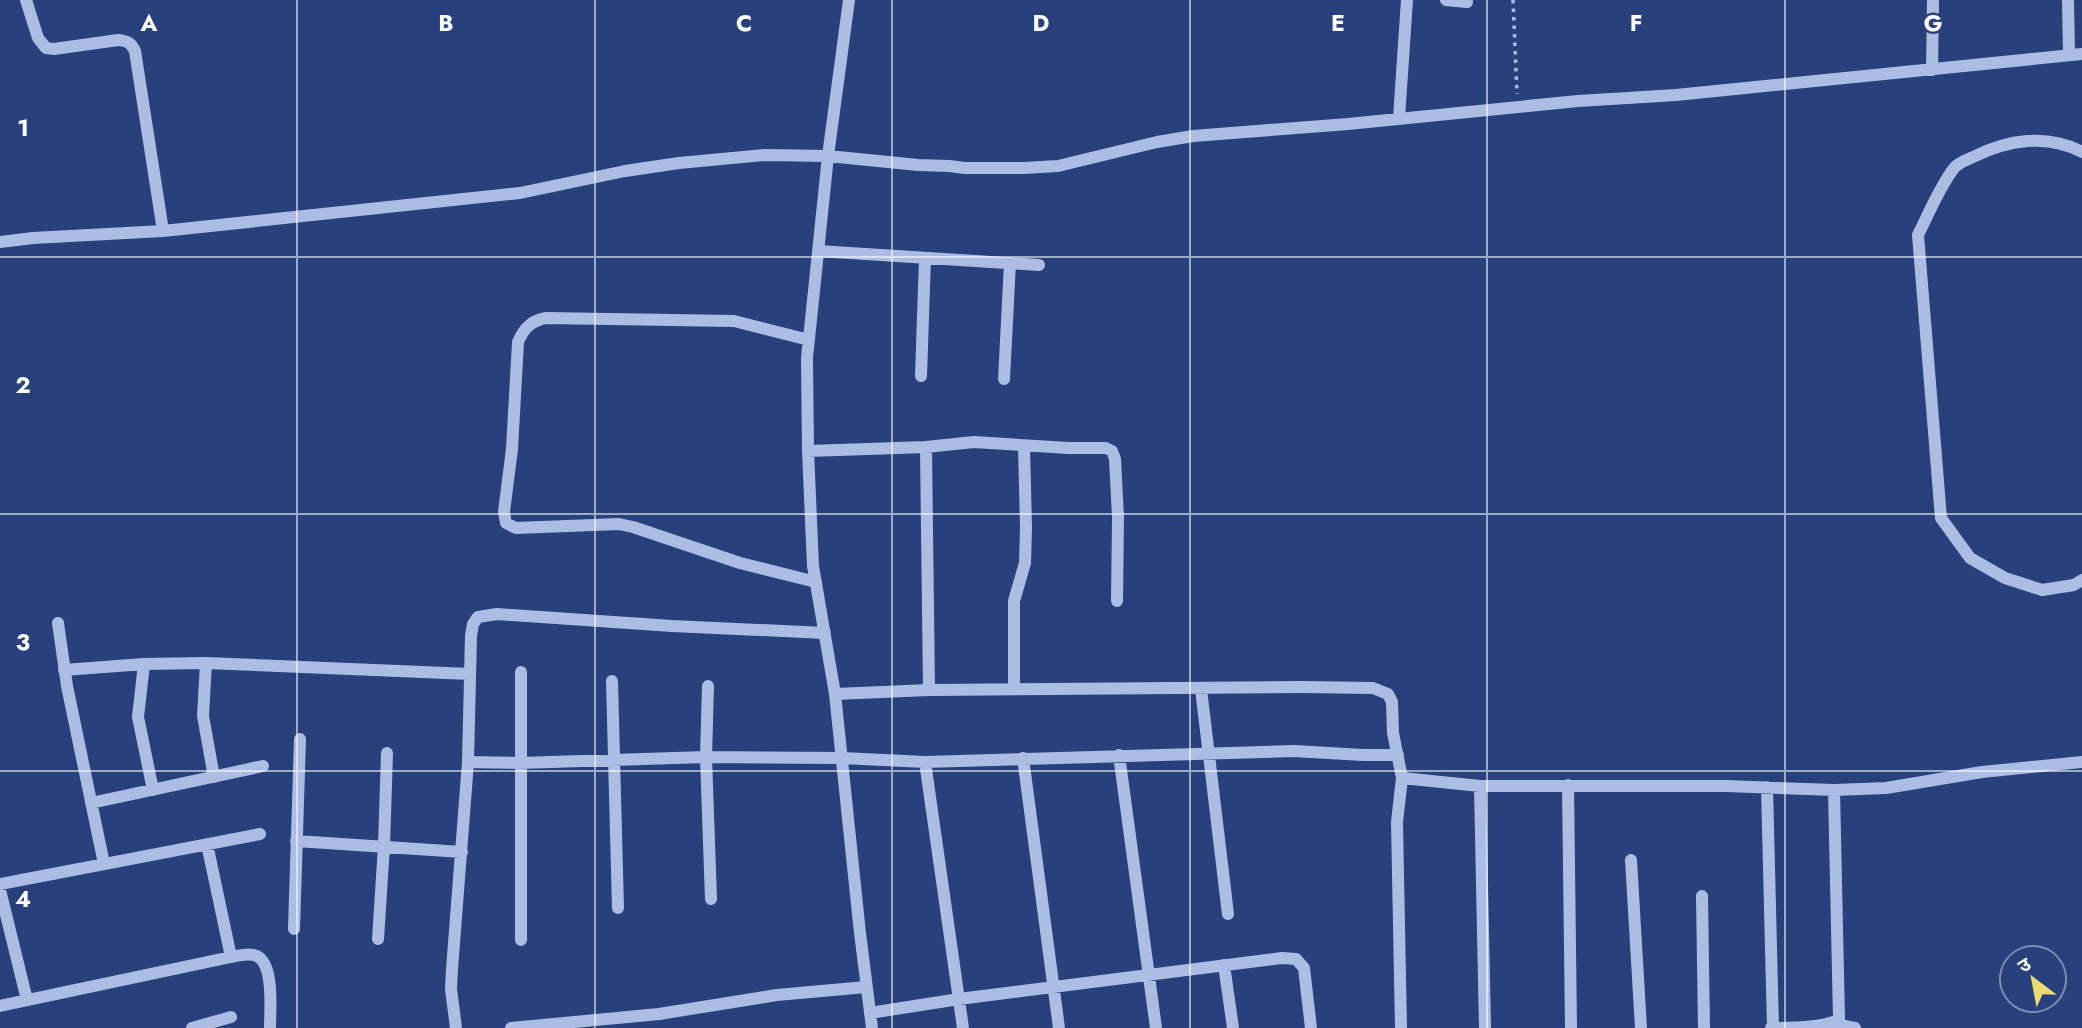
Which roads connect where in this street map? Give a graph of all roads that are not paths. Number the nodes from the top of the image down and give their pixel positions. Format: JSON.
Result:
{"nodes":[{"id":1,"x":26,"y":0,"type":"edge"},
{"id":2,"x":849,"y":0,"type":"edge"},
{"id":3,"x":1407,"y":0,"type":"edge"},
{"id":4,"x":1446,"y":0,"type":"edge"},
{"id":5,"x":1933,"y":0,"type":"edge"},
{"id":6,"x":2068,"y":0,"type":"edge"},
{"id":7,"x":1467,"y":2,"type":"dead end"},
{"id":8,"x":2075,"y":55,"type":"edge"},
{"id":9,"x":1932,"y":70,"type":"junction"},
{"id":10,"x":1399,"y":118,"type":"junction"},
{"id":11,"x":2082,"y":152,"type":"edge"},
{"id":12,"x":828,"y":156,"type":"junction"},
{"id":13,"x":163,"y":231,"type":"junction"},
{"id":14,"x":0,"y":242,"type":"edge"},
{"id":15,"x":818,"y":251,"type":"junction"},
{"id":16,"x":925,"y":258,"type":"junction"},
{"id":17,"x":1010,"y":263,"type":"junction"},
{"id":18,"x":1039,"y":265,"type":"dead end"},
{"id":19,"x":809,"y":340,"type":"junction"},
{"id":20,"x":921,"y":376,"type":"dead end"},
{"id":21,"x":1004,"y":379,"type":"dead end"},
{"id":22,"x":1024,"y":446,"type":"junction"},
{"id":23,"x":926,"y":447,"type":"junction"},
{"id":24,"x":808,"y":452,"type":"junction"},
{"id":25,"x":2082,"y":580,"type":"edge"},
{"id":26,"x":816,"y":582,"type":"junction"},
{"id":27,"x":1117,"y":601,"type":"dead end"},
{"id":28,"x":58,"y":623,"type":"dead end"},
{"id":29,"x":825,"y":633,"type":"junction"},
{"id":30,"x":206,"y":663,"type":"junction"},
{"id":31,"x":145,"y":664,"type":"junction"},
{"id":32,"x":64,"y":670,"type":"junction"},
{"id":33,"x":521,"y":672,"type":"dead end"},
{"id":34,"x":470,"y":674,"type":"junction"},
{"id":35,"x":612,"y":681,"type":"dead end"},
{"id":36,"x":708,"y":686,"type":"dead end"},
{"id":37,"x":1014,"y":689,"type":"junction"},
{"id":38,"x":929,"y":690,"type":"junction"},
{"id":39,"x":1201,"y":690,"type":"junction"},
{"id":40,"x":835,"y":694,"type":"junction"},
{"id":41,"x":300,"y":739,"type":"dead end"},
{"id":42,"x":387,"y":753,"type":"dead end"},
{"id":43,"x":1209,"y":753,"type":"junction"},
{"id":44,"x":1398,"y":754,"type":"junction"},
{"id":45,"x":1119,"y":755,"type":"junction"},
{"id":46,"x":706,"y":757,"type":"junction"},
{"id":47,"x":842,"y":758,"type":"junction"},
{"id":48,"x":1023,"y":758,"type":"junction"},
{"id":49,"x":613,"y":759,"type":"junction"},
{"id":50,"x":468,"y":762,"type":"junction"},
{"id":51,"x":925,"y":762,"type":"junction"},
{"id":52,"x":2082,"y":762,"type":"edge"},
{"id":53,"x":520,"y":763,"type":"junction"},
{"id":54,"x":262,"y":766,"type":"dead end"},
{"id":55,"x":214,"y":777,"type":"junction"},
{"id":56,"x":1402,"y":778,"type":"junction"},
{"id":57,"x":1569,"y":785,"type":"junction"},
{"id":58,"x":1480,"y":786,"type":"junction"},
{"id":59,"x":1768,"y":787,"type":"junction"},
{"id":60,"x":153,"y":790,"type":"junction"},
{"id":61,"x":1834,"y":790,"type":"junction"},
{"id":62,"x":91,"y":803,"type":"junction"},
{"id":63,"x":260,"y":834,"type":"dead end"},
{"id":64,"x":296,"y":841,"type":"junction"},
{"id":65,"x":207,"y":844,"type":"junction"},
{"id":66,"x":384,"y":846,"type":"junction"},
{"id":67,"x":462,"y":852,"type":"junction"},
{"id":68,"x":1632,"y":860,"type":"dead end"},
{"id":69,"x":104,"y":864,"type":"junction"},
{"id":70,"x":0,"y":884,"type":"edge"},
{"id":71,"x":0,"y":890,"type":"edge"},
{"id":72,"x":1702,"y":896,"type":"dead end"},
{"id":73,"x":711,"y":899,"type":"dead end"},
{"id":74,"x":618,"y":908,"type":"dead end"},
{"id":75,"x":1228,"y":914,"type":"dead end"},
{"id":76,"x":294,"y":929,"type":"dead end"},
{"id":77,"x":378,"y":939,"type":"dead end"},
{"id":78,"x":521,"y":940,"type":"dead end"},
{"id":79,"x":231,"y":957,"type":"junction"},
{"id":80,"x":1224,"y":965,"type":"junction"},
{"id":81,"x":1148,"y":974,"type":"junction"},
{"id":82,"x":866,"y":987,"type":"junction"},
{"id":83,"x":1053,"y":987,"type":"junction"},
{"id":84,"x":959,"y":999,"type":"junction"},
{"id":85,"x":27,"y":1000,"type":"junction"},
{"id":86,"x":0,"y":1006,"type":"edge"},
{"id":87,"x":870,"y":1013,"type":"junction"},
{"id":88,"x":232,"y":1017,"type":"dead end"},
{"id":89,"x":1834,"y":1024,"type":"junction"},
{"id":90,"x":192,"y":1028,"type":"edge"},
{"id":91,"x":270,"y":1028,"type":"edge"},
{"id":92,"x":456,"y":1028,"type":"edge"},
{"id":93,"x":511,"y":1028,"type":"edge"},
{"id":94,"x":872,"y":1028,"type":"edge"},
{"id":95,"x":963,"y":1028,"type":"edge"},
{"id":96,"x":1059,"y":1028,"type":"edge"},
{"id":97,"x":1156,"y":1028,"type":"edge"},
{"id":98,"x":1233,"y":1028,"type":"edge"},
{"id":99,"x":1311,"y":1028,"type":"edge"},
{"id":100,"x":1401,"y":1028,"type":"edge"},
{"id":101,"x":1485,"y":1028,"type":"edge"},
{"id":102,"x":1571,"y":1028,"type":"edge"},
{"id":103,"x":1641,"y":1028,"type":"edge"},
{"id":104,"x":1704,"y":1028,"type":"edge"},
{"id":105,"x":1772,"y":1028,"type":"edge"},
{"id":106,"x":1786,"y":1028,"type":"edge"},
{"id":107,"x":1856,"y":1028,"type":"edge"}],
"edges":[{"from":1,"to":13,"type":"street"},
{"from":2,"to":12,"type":"street"},
{"from":3,"to":10,"type":"street"},
{"from":4,"to":7,"type":"street"},
{"from":5,"to":9,"type":"street"},
{"from":6,"to":8,"type":"street"},
{"from":8,"to":9,"type":"street"},
{"from":9,"to":10,"type":"street"},
{"from":10,"to":12,"type":"street"},
{"from":11,"to":25,"type":"street"},
{"from":12,"to":13,"type":"street"},
{"from":12,"to":15,"type":"street"},
{"from":13,"to":14,"type":"street"},
{"from":15,"to":16,"type":"street"},
{"from":15,"to":19,"type":"street"},
{"from":16,"to":17,"type":"street"},
{"from":16,"to":20,"type":"street"},
{"from":17,"to":18,"type":"street"},
{"from":17,"to":21,"type":"street"},
{"from":19,"to":24,"type":"street"},
{"from":19,"to":26,"type":"street"},
{"from":22,"to":23,"type":"street"},
{"from":22,"to":27,"type":"street"},
{"from":22,"to":37,"type":"street"},
{"from":23,"to":24,"type":"street"},
{"from":23,"to":38,"type":"street"},
{"from":24,"to":26,"type":"street"},
{"from":26,"to":29,"type":"street"},
{"from":28,"to":32,"type":"street"},
{"from":29,"to":34,"type":"street"},
{"from":29,"to":40,"type":"street"},
{"from":30,"to":31,"type":"street"},
{"from":30,"to":34,"type":"street"},
{"from":30,"to":55,"type":"street"},
{"from":31,"to":32,"type":"street"},
{"from":31,"to":60,"type":"street"},
{"from":32,"to":62,"type":"street"},
{"from":33,"to":53,"type":"street"},
{"from":34,"to":50,"type":"street"},
{"from":35,"to":49,"type":"street"},
{"from":36,"to":46,"type":"street"},
{"from":37,"to":38,"type":"street"},
{"from":37,"to":39,"type":"street"},
{"from":38,"to":40,"type":"street"},
{"from":39,"to":43,"type":"street"},
{"from":39,"to":44,"type":"street"},
{"from":40,"to":47,"type":"street"},
{"from":41,"to":64,"type":"street"},
{"from":42,"to":66,"type":"street"},
{"from":43,"to":44,"type":"street"},
{"from":43,"to":45,"type":"street"},
{"from":43,"to":75,"type":"street"},
{"from":44,"to":56,"type":"street"},
{"from":45,"to":48,"type":"street"},
{"from":45,"to":81,"type":"street"},
{"from":46,"to":47,"type":"street"},
{"from":46,"to":49,"type":"street"},
{"from":46,"to":73,"type":"street"},
{"from":47,"to":51,"type":"street"},
{"from":47,"to":82,"type":"street"},
{"from":48,"to":51,"type":"street"},
{"from":48,"to":83,"type":"street"},
{"from":49,"to":53,"type":"street"},
{"from":49,"to":74,"type":"street"},
{"from":50,"to":53,"type":"street"},
{"from":50,"to":67,"type":"street"},
{"from":51,"to":84,"type":"street"},
{"from":52,"to":61,"type":"street"},
{"from":53,"to":78,"type":"street"},
{"from":54,"to":55,"type":"street"},
{"from":55,"to":60,"type":"street"},
{"from":56,"to":58,"type":"street"},
{"from":56,"to":100,"type":"street"},
{"from":57,"to":58,"type":"street"},
{"from":57,"to":59,"type":"street"},
{"from":57,"to":102,"type":"street"},
{"from":58,"to":101,"type":"street"},
{"from":59,"to":61,"type":"street"},
{"from":59,"to":105,"type":"street"},
{"from":60,"to":62,"type":"street"},
{"from":61,"to":89,"type":"street"},
{"from":62,"to":69,"type":"street"},
{"from":63,"to":65,"type":"street"},
{"from":64,"to":66,"type":"street"},
{"from":64,"to":76,"type":"street"},
{"from":65,"to":69,"type":"street"},
{"from":65,"to":79,"type":"street"},
{"from":66,"to":67,"type":"street"},
{"from":66,"to":77,"type":"street"},
{"from":67,"to":92,"type":"street"},
{"from":68,"to":103,"type":"street"},
{"from":69,"to":70,"type":"street"},
{"from":71,"to":85,"type":"street"},
{"from":72,"to":104,"type":"street"},
{"from":79,"to":85,"type":"street"},
{"from":79,"to":91,"type":"street"},
{"from":80,"to":81,"type":"street"},
{"from":80,"to":98,"type":"street"},
{"from":80,"to":99,"type":"street"},
{"from":81,"to":83,"type":"street"},
{"from":81,"to":97,"type":"street"},
{"from":82,"to":87,"type":"street"},
{"from":82,"to":93,"type":"street"},
{"from":83,"to":84,"type":"street"},
{"from":83,"to":96,"type":"street"},
{"from":84,"to":87,"type":"street"},
{"from":84,"to":95,"type":"street"},
{"from":85,"to":86,"type":"street"},
{"from":87,"to":94,"type":"street"},
{"from":88,"to":90,"type":"street"},
{"from":89,"to":106,"type":"street"},
{"from":89,"to":107,"type":"street"},
{"from":105,"to":106,"type":"street"}]}
